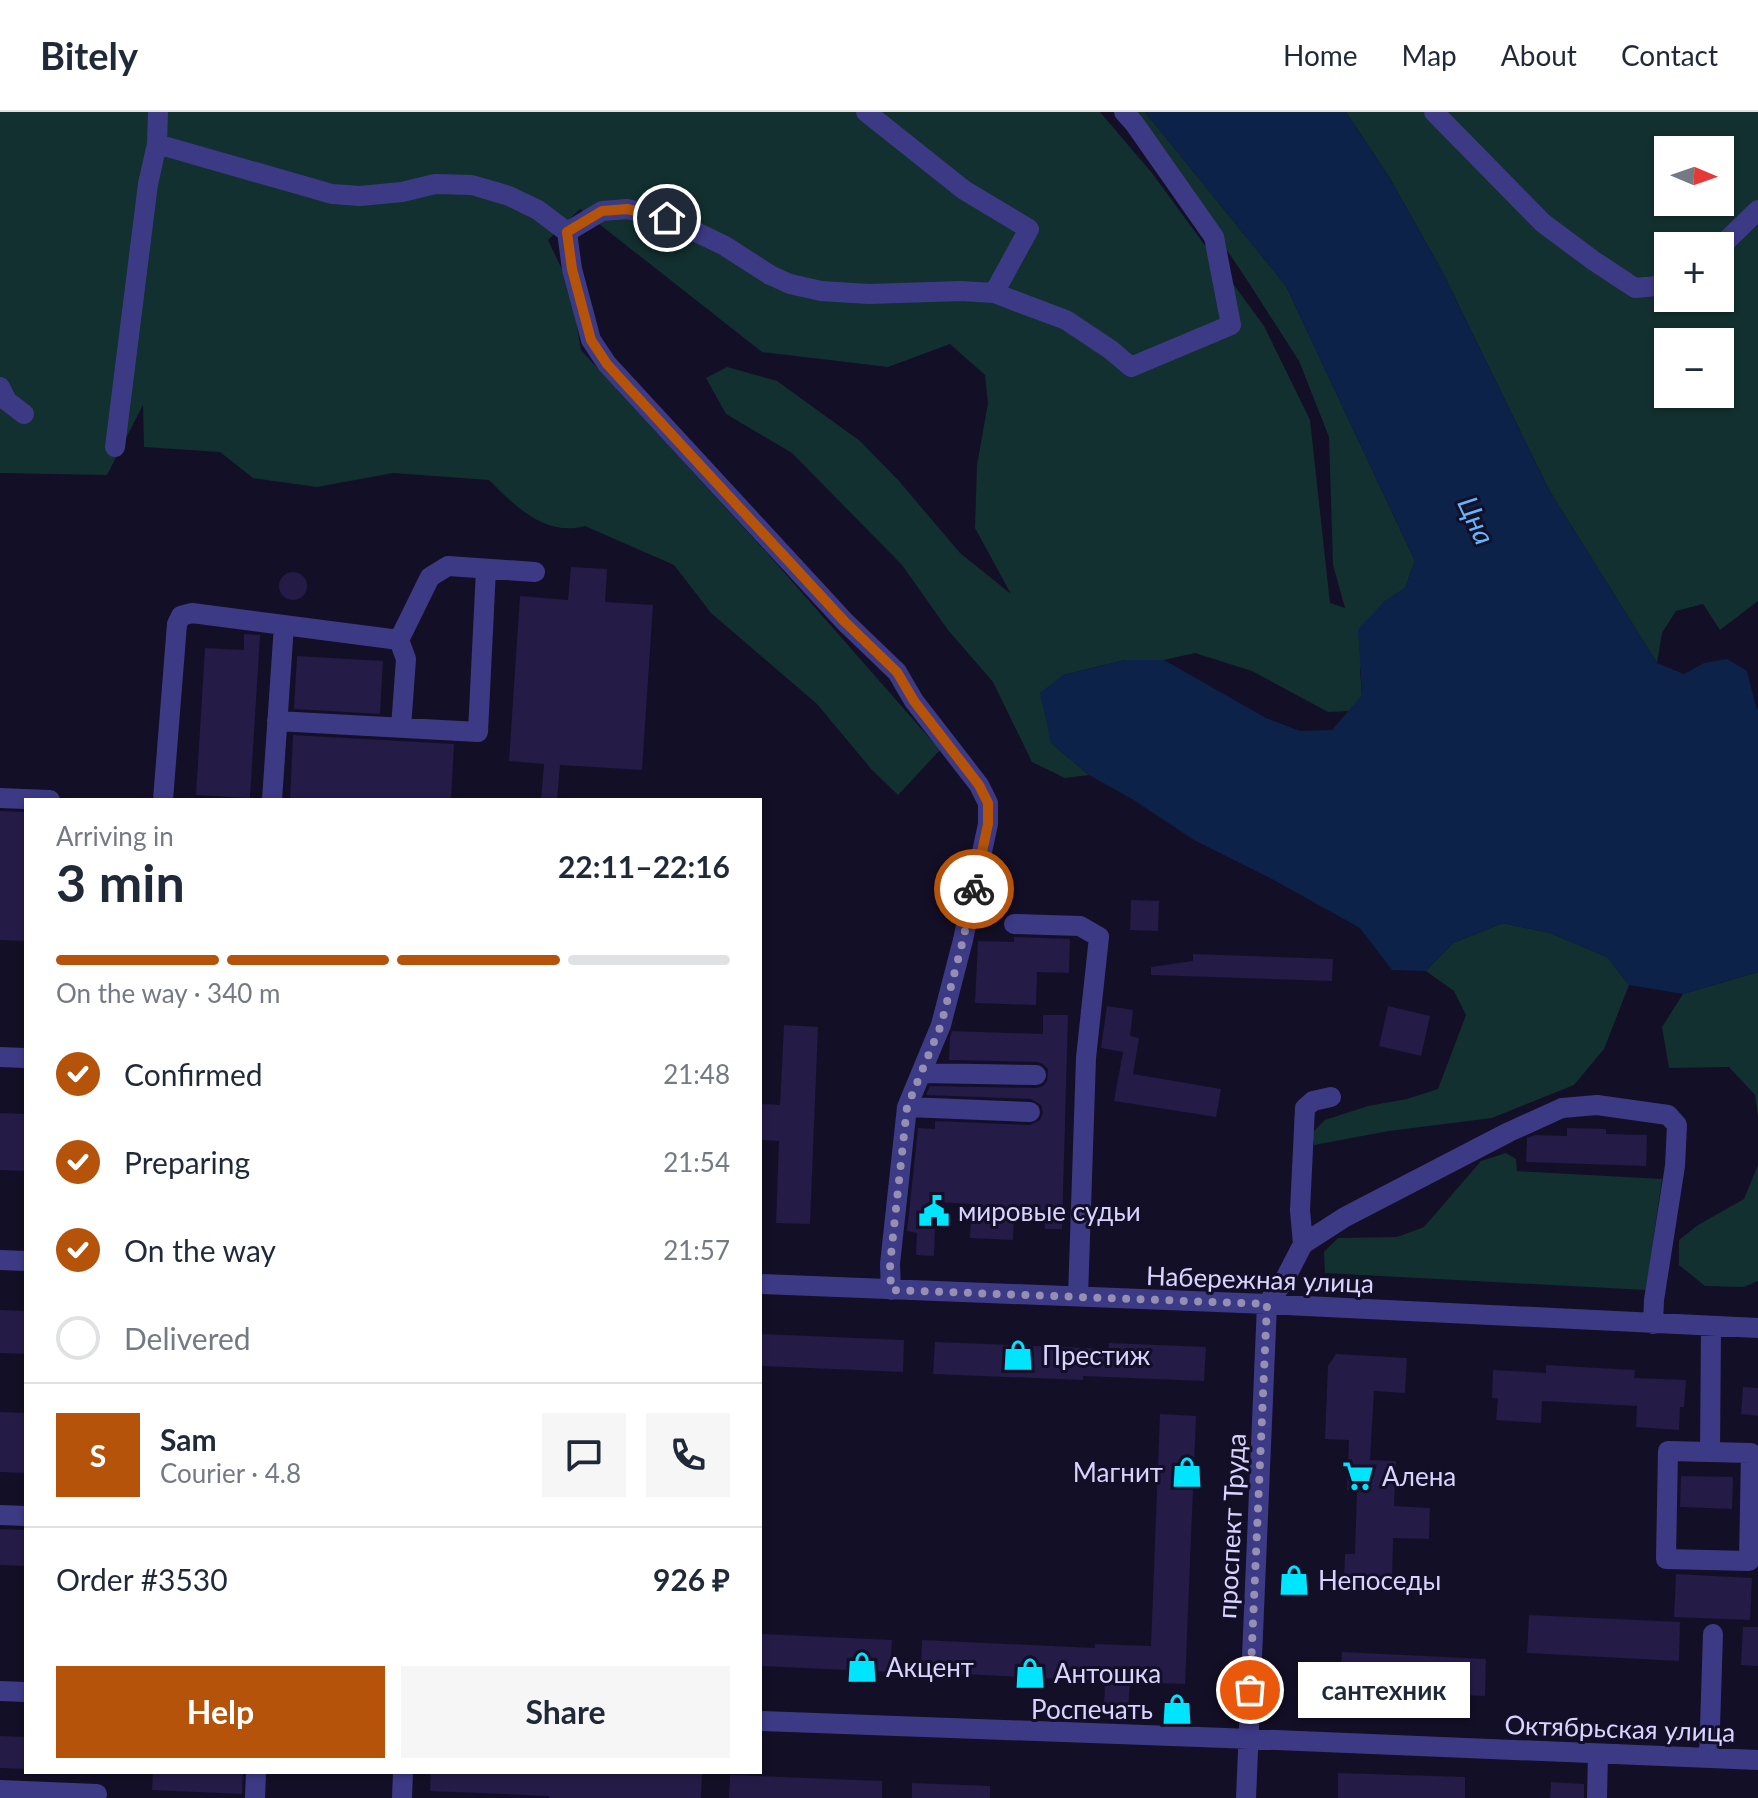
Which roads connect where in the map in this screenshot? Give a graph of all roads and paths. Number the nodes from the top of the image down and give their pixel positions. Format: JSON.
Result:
{"nodes":[{"id":1,"x":158,"y":112,"type":"edge"},
{"id":2,"x":866,"y":112,"type":"edge"},
{"id":3,"x":1124,"y":112,"type":"edge"},
{"id":4,"x":1434,"y":112,"type":"edge"},
{"id":5,"x":157,"y":144,"type":"junction"},
{"id":6,"x":1758,"y":210,"type":"edge"},
{"id":7,"x":567,"y":232,"type":"junction"},
{"id":8,"x":1734,"y":233,"type":"edge"},
{"id":9,"x":1654,"y":286,"type":"edge"},
{"id":10,"x":994,"y":293,"type":"junction"},
{"id":11,"x":0,"y":387,"type":"edge"},
{"id":12,"x":24,"y":414,"type":"dead end"},
{"id":13,"x":115,"y":447,"type":"dead end"},
{"id":14,"x":486,"y":569,"type":"junction"},
{"id":15,"x":535,"y":572,"type":"dead end"},
{"id":16,"x":284,"y":625,"type":"junction"},
{"id":17,"x":399,"y":640,"type":"junction"},
{"id":18,"x":277,"y":721,"type":"junction"},
{"id":19,"x":401,"y":728,"type":"junction"},
{"id":20,"x":0,"y":798,"type":"edge"},
{"id":21,"x":163,"y":798,"type":"edge"},
{"id":22,"x":272,"y":798,"type":"edge"},
{"id":23,"x":24,"y":799,"type":"edge"},
{"id":24,"x":1014,"y":924,"type":"dead end"},
{"id":25,"x":0,"y":1057,"type":"edge"},
{"id":26,"x":24,"y":1058,"type":"edge"},
{"id":27,"x":922,"y":1073,"type":"junction"},
{"id":28,"x":1036,"y":1075,"type":"dead end"},
{"id":29,"x":1331,"y":1097,"type":"dead end"},
{"id":30,"x":907,"y":1107,"type":"junction"},
{"id":31,"x":1030,"y":1112,"type":"dead end"},
{"id":32,"x":1303,"y":1244,"type":"junction"},
{"id":33,"x":0,"y":1260,"type":"edge"},
{"id":34,"x":24,"y":1261,"type":"edge"},
{"id":35,"x":762,"y":1284,"type":"edge"},
{"id":36,"x":891,"y":1290,"type":"junction"},
{"id":37,"x":1078,"y":1297,"type":"junction"},
{"id":38,"x":1267,"y":1304,"type":"junction"},
{"id":39,"x":1653,"y":1324,"type":"junction"},
{"id":40,"x":1711,"y":1326,"type":"junction"},
{"id":41,"x":1758,"y":1328,"type":"edge"},
{"id":42,"x":1710,"y":1452,"type":"junction"},
{"id":43,"x":1754,"y":1453,"type":"edge"},
{"id":44,"x":0,"y":1515,"type":"edge"},
{"id":45,"x":24,"y":1516,"type":"edge"},
{"id":46,"x":1754,"y":1555,"type":"edge"},
{"id":47,"x":1713,"y":1634,"type":"dead end"},
{"id":48,"x":0,"y":1691,"type":"edge"},
{"id":49,"x":24,"y":1692,"type":"edge"},
{"id":50,"x":762,"y":1721,"type":"edge"},
{"id":51,"x":1248,"y":1739,"type":"junction"},
{"id":52,"x":1598,"y":1754,"type":"junction"},
{"id":53,"x":1709,"y":1758,"type":"junction"},
{"id":54,"x":1758,"y":1760,"type":"edge"},
{"id":55,"x":98,"y":1774,"type":"edge"},
{"id":56,"x":256,"y":1774,"type":"edge"},
{"id":57,"x":403,"y":1774,"type":"edge"},
{"id":58,"x":0,"y":1790,"type":"edge"},
{"id":59,"x":97,"y":1796,"type":"edge"},
{"id":60,"x":255,"y":1798,"type":"edge"},
{"id":61,"x":402,"y":1798,"type":"edge"},
{"id":62,"x":1246,"y":1798,"type":"edge"},
{"id":63,"x":1597,"y":1798,"type":"edge"}],
"edges":[{"from":1,"to":5,"type":"street"},
{"from":2,"to":10,"type":"street"},
{"from":3,"to":10,"type":"street"},
{"from":4,"to":9,"type":"street"},
{"from":5,"to":7,"type":"street"},
{"from":5,"to":13,"type":"street"},
{"from":6,"to":8,"type":"street"},
{"from":7,"to":10,"type":"street"},
{"from":7,"to":27,"type":"street"},
{"from":11,"to":12,"type":"street"},
{"from":14,"to":15,"type":"street"},
{"from":14,"to":17,"type":"street"},
{"from":14,"to":19,"type":"street"},
{"from":16,"to":17,"type":"street"},
{"from":16,"to":18,"type":"street"},
{"from":16,"to":21,"type":"street"},
{"from":17,"to":19,"type":"street"},
{"from":18,"to":19,"type":"street"},
{"from":18,"to":22,"type":"street"},
{"from":20,"to":23,"type":"street"},
{"from":24,"to":37,"type":"street"},
{"from":25,"to":26,"type":"street"},
{"from":27,"to":28,"type":"street"},
{"from":27,"to":30,"type":"street"},
{"from":29,"to":32,"type":"street"},
{"from":30,"to":31,"type":"street"},
{"from":30,"to":36,"type":"street"},
{"from":32,"to":38,"type":"street"},
{"from":32,"to":39,"type":"street"},
{"from":33,"to":34,"type":"street"},
{"from":35,"to":36,"type":"street","name":"Набережная улица"},
{"from":36,"to":37,"type":"street","name":"Набережная улица"},
{"from":37,"to":38,"type":"street","name":"Набережная улица"},
{"from":38,"to":39,"type":"street","name":"Набережная улица"},
{"from":38,"to":51,"type":"street","name":"проспект Труда"},
{"from":39,"to":40,"type":"street","name":"Набережная улица"},
{"from":40,"to":41,"type":"street","name":"Набережная улица"},
{"from":40,"to":42,"type":"street"},
{"from":42,"to":43,"type":"street"},
{"from":42,"to":46,"type":"street"},
{"from":43,"to":46,"type":"street"},
{"from":44,"to":45,"type":"street"},
{"from":47,"to":53,"type":"street"},
{"from":48,"to":49,"type":"street"},
{"from":50,"to":51,"type":"street","name":"Октябрьская улица"},
{"from":51,"to":52,"type":"street","name":"Октябрьская улица"},
{"from":51,"to":62,"type":"street","name":"проспект Труда"},
{"from":52,"to":53,"type":"street","name":"Октябрьская улица"},
{"from":52,"to":63,"type":"street"},
{"from":53,"to":54,"type":"street","name":"Октябрьская улица"},
{"from":55,"to":59,"type":"street"},
{"from":56,"to":60,"type":"street"},
{"from":57,"to":61,"type":"street"},
{"from":58,"to":59,"type":"street"}]}
